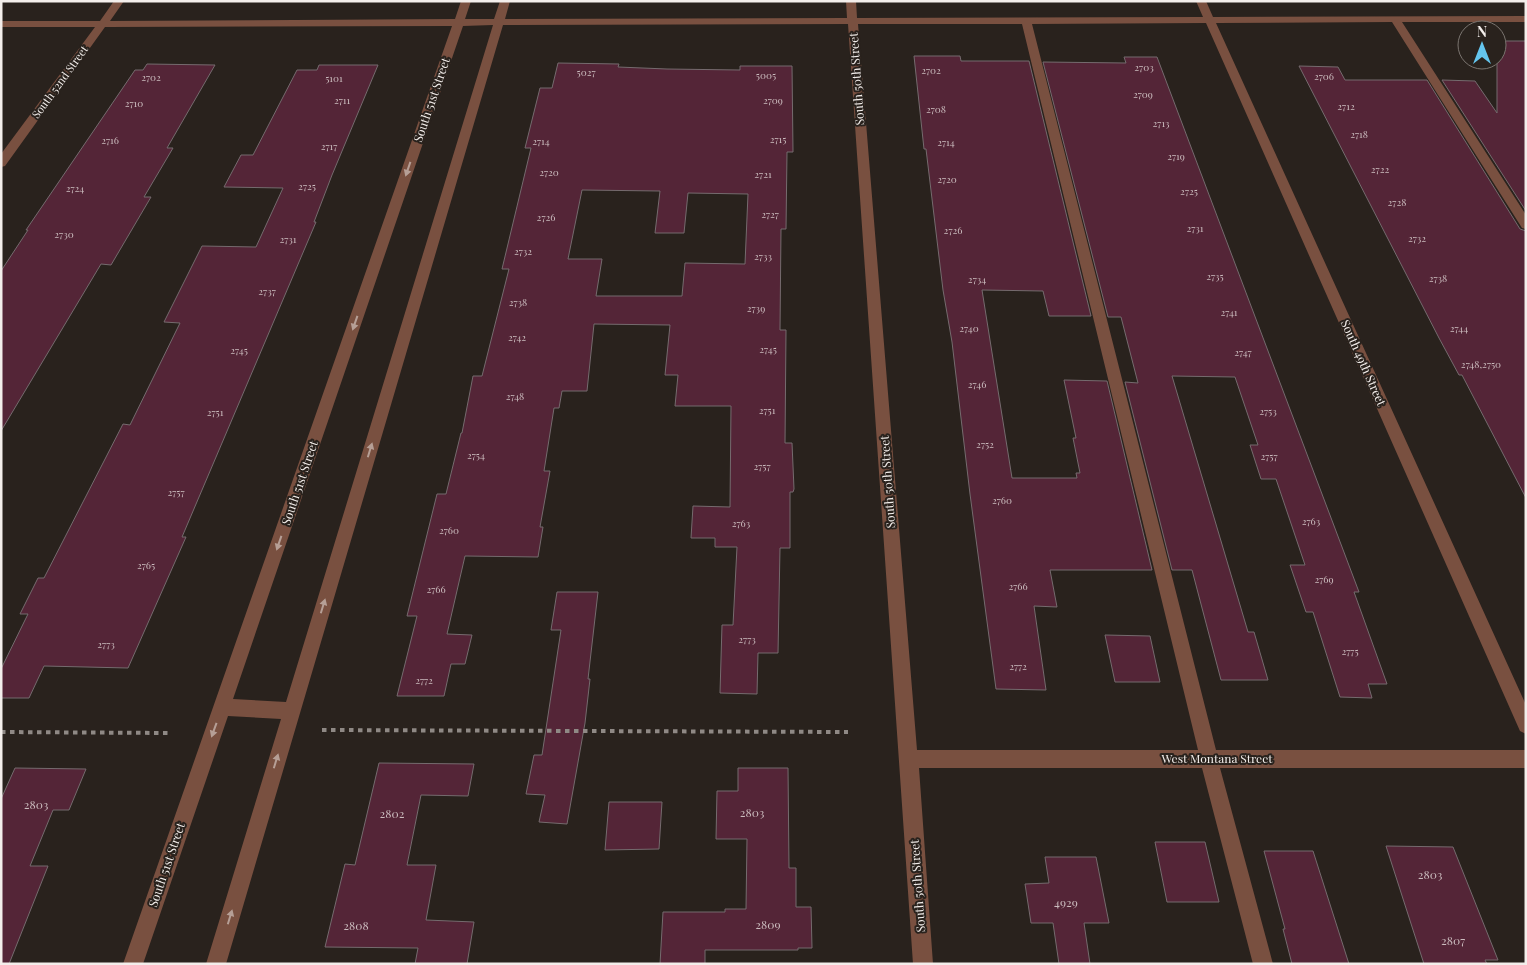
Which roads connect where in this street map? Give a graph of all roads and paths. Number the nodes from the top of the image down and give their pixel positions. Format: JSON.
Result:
{"nodes":[{"id":1,"x":118,"y":1,"type":"edge"},
{"id":2,"x":466,"y":1,"type":"edge"},
{"id":3,"x":505,"y":1,"type":"edge"},
{"id":4,"x":851,"y":1,"type":"edge"},
{"id":5,"x":1201,"y":1,"type":"edge"},
{"id":6,"x":1526,"y":19,"type":"edge"},
{"id":7,"x":1395,"y":20,"type":"junction"},
{"id":8,"x":1210,"y":21,"type":"junction"},
{"id":9,"x":1027,"y":22,"type":"junction"},
{"id":10,"x":853,"y":23,"type":"junction"},
{"id":11,"x":1,"y":24,"type":"edge"},
{"id":12,"x":103,"y":24,"type":"junction"},
{"id":13,"x":458,"y":24,"type":"junction"},
{"id":14,"x":497,"y":24,"type":"junction"},
{"id":15,"x":1,"y":163,"type":"edge"},
{"id":16,"x":1526,"y":225,"type":"edge"},
{"id":17,"x":222,"y":707,"type":"junction"},
{"id":18,"x":292,"y":711,"type":"junction"},
{"id":19,"x":1526,"y":725,"type":"edge"},
{"id":20,"x":322,"y":730,"type":"dead end"},
{"id":21,"x":1,"y":732,"type":"edge"},
{"id":22,"x":168,"y":732,"type":"dead end"},
{"id":23,"x":848,"y":732,"type":"dead end"},
{"id":24,"x":909,"y":758,"type":"junction"},
{"id":25,"x":1209,"y":758,"type":"junction"},
{"id":26,"x":1526,"y":758,"type":"edge"},
{"id":27,"x":133,"y":964,"type":"edge"},
{"id":28,"x":216,"y":964,"type":"edge"},
{"id":29,"x":923,"y":964,"type":"edge"},
{"id":30,"x":1263,"y":964,"type":"edge"}],
"edges":[{"from":1,"to":12,"type":"street","name":"South 52nd Street"},
{"from":2,"to":13,"type":"street","name":"South 51st Street"},
{"from":3,"to":14,"type":"street"},
{"from":4,"to":10,"type":"street","name":"South 50th Street"},
{"from":5,"to":8,"type":"street","name":"South 49th Street"},
{"from":6,"to":7,"type":"street"},
{"from":7,"to":8,"type":"street"},
{"from":7,"to":16,"type":"street"},
{"from":8,"to":9,"type":"street"},
{"from":8,"to":19,"type":"street","name":"South 49th Street"},
{"from":9,"to":10,"type":"street"},
{"from":9,"to":25,"type":"street"},
{"from":10,"to":14,"type":"street"},
{"from":10,"to":24,"type":"street","name":"South 50th Street"},
{"from":11,"to":12,"type":"street"},
{"from":12,"to":13,"type":"street"},
{"from":12,"to":15,"type":"street","name":"South 52nd Street"},
{"from":13,"to":14,"type":"street"},
{"from":13,"to":17,"type":"street","name":"South 51st Street","one_way":true},
{"from":18,"to":14,"type":"street","one_way":true},
{"from":17,"to":18,"type":"street"},
{"from":17,"to":27,"type":"street","name":"South 51st Street","one_way":true},
{"from":28,"to":18,"type":"street","one_way":true},
{"from":20,"to":23,"type":"path"},
{"from":21,"to":22,"type":"path"},
{"from":24,"to":25,"type":"street","name":"West Montana Street"},
{"from":24,"to":29,"type":"street","name":"South 50th Street"},
{"from":25,"to":26,"type":"street","name":"West Montana Street"},
{"from":25,"to":30,"type":"street"}]}
